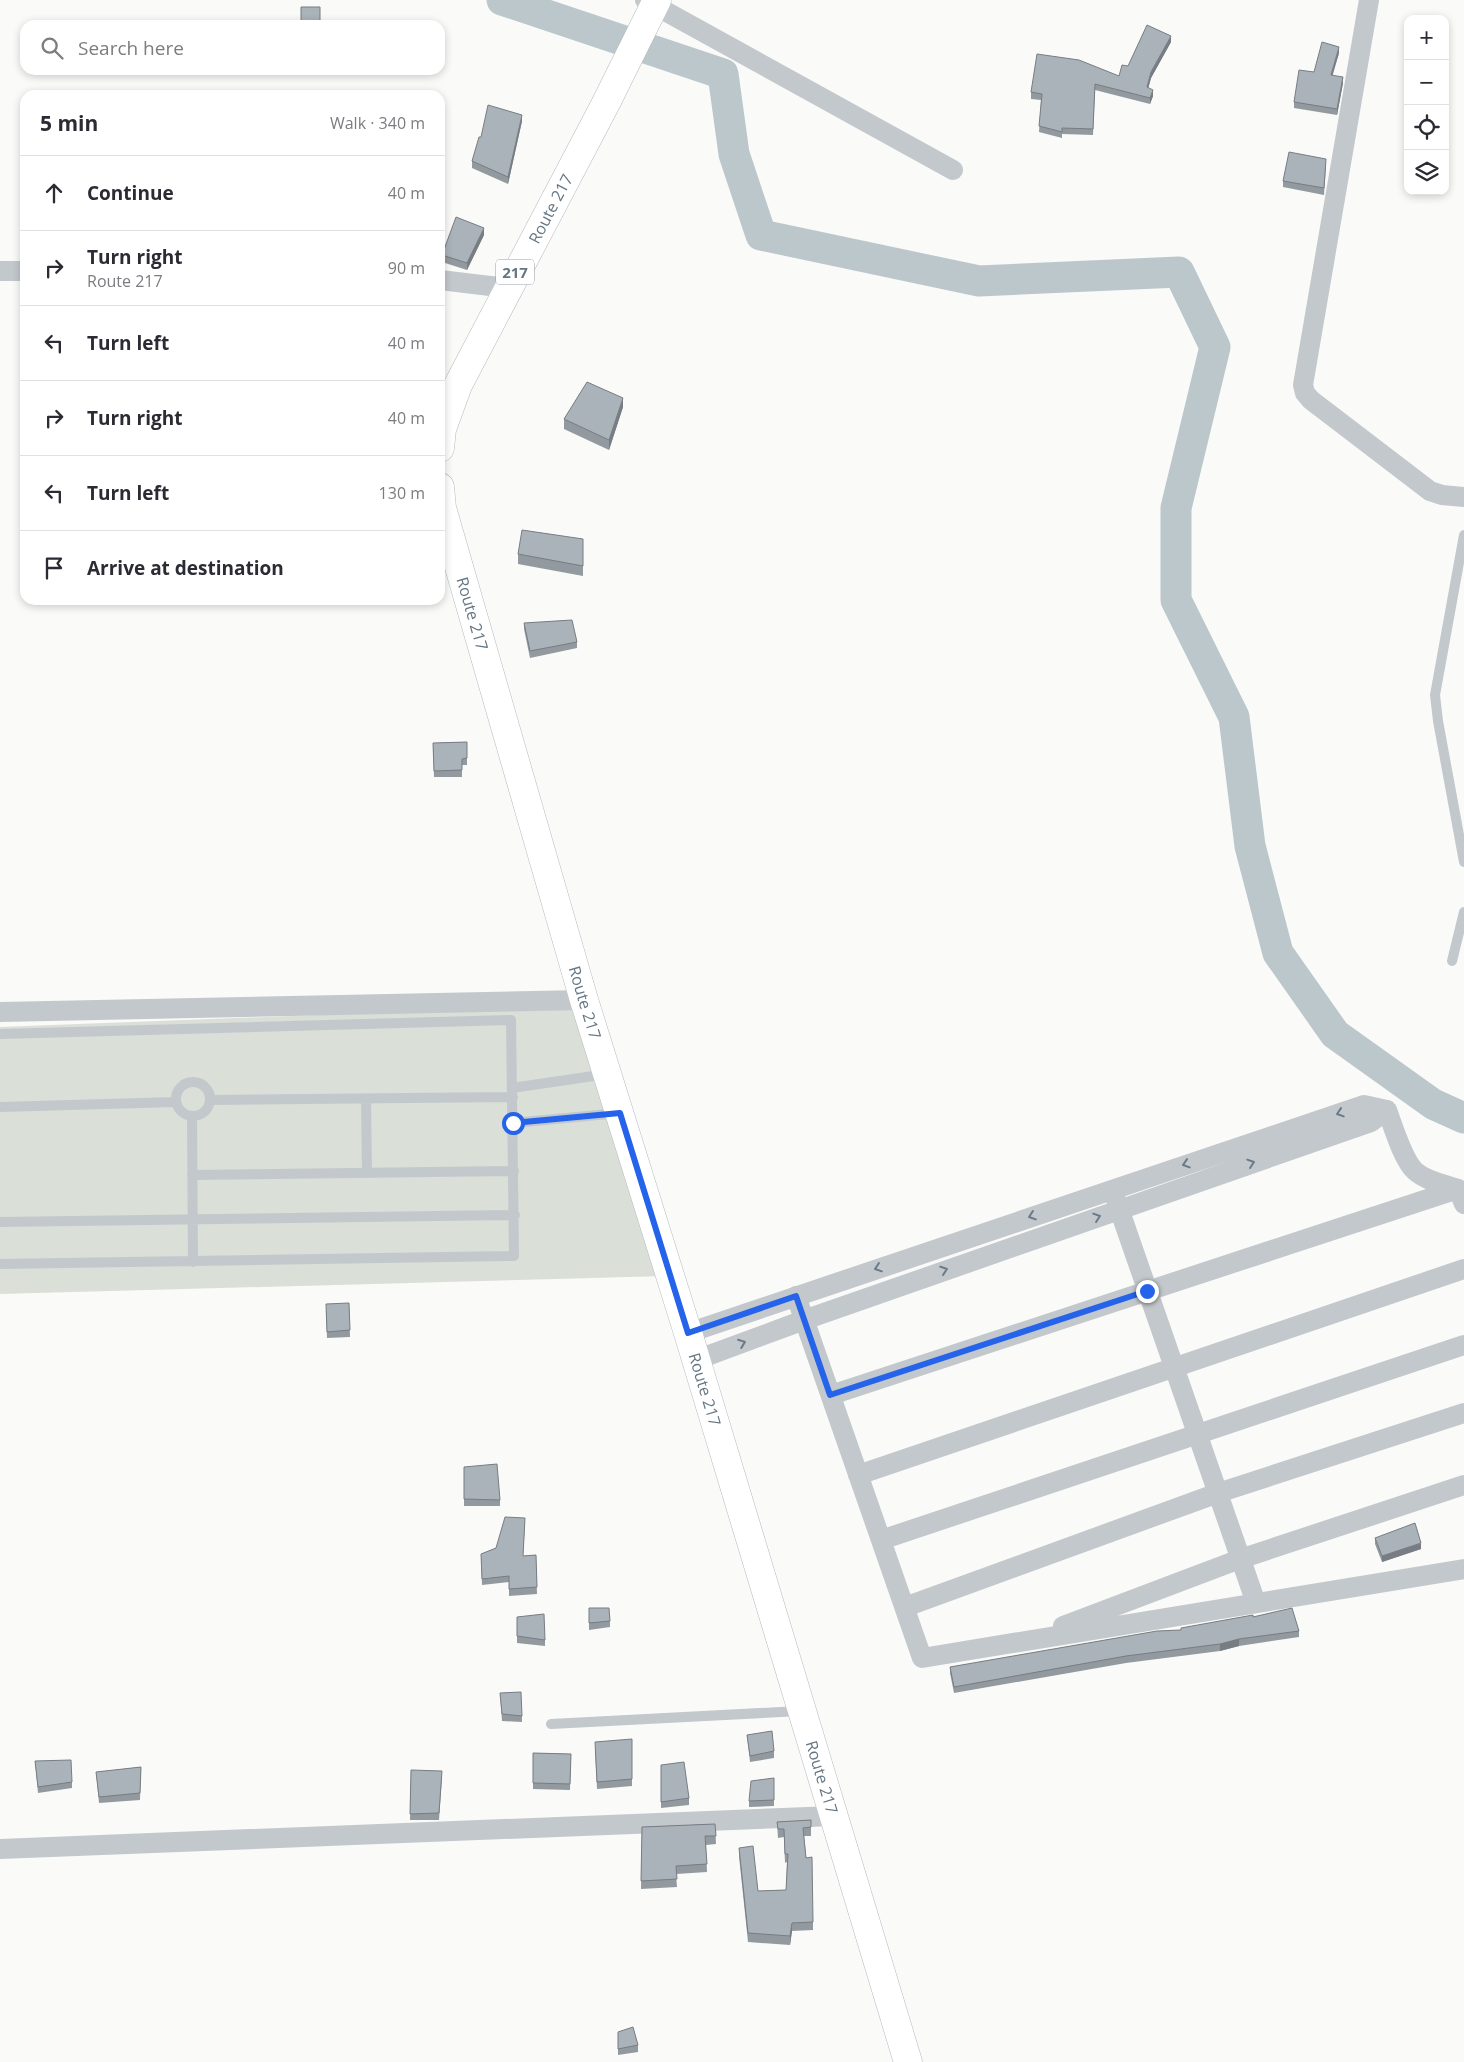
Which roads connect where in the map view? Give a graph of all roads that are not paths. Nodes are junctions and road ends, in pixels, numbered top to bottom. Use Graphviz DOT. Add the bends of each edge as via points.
graph roads {
  1 [pos="1369,0"];
  2 [pos="651,6"];
  3 [pos="953,170"];
  4 [pos="0,271"];
  5 [pos="20,271"];
  6 [pos="445,281"];
  7 [pos="507,288"];
  8 [pos="445,421"];
  9 [pos="1464,497"];
  10 [pos="445,521"];
  11 [pos="1464,535"];
  12 [pos="1464,862"];
  13 [pos="1464,912"];
  14 [pos="1452,961"];
  15 [pos="584,1000"];
  16 [pos="0,1012"];
  17 [pos="0,1034"];
  18 [pos="608,1074"];
  19 [pos="512,1093"];
  20 [pos="366,1099"];
  21 [pos="210,1100"];
  22 [pos="176,1102"];
  23 [pos="0,1107"];
  24 [pos="1387,1110"];
  25 [pos="620,1113"];
  26 [pos="192,1116"];
  27 [pos="513,1123"];
  28 [pos="514,1171"];
  29 [pos="367,1174"];
  30 [pos="192,1175"];
  31 [pos="1112,1189"];
  32 [pos="1461,1196"];
  33 [pos="1119,1209"];
  34 [pos="514,1215"];
  35 [pos="192,1218"];
  36 [pos="0,1222"];
  37 [pos="193,1262"];
  38 [pos="0,1264"];
  39 [pos="1464,1269"];
  40 [pos="1147,1291"];
  41 [pos="796,1296"];
  42 [pos="804,1320"];
  43 [pos="688,1333"];
  44 [pos="1464,1345"];
  45 [pos="696,1360"];
  46 [pos="1173,1366"];
  47 [pos="830,1395"];
  48 [pos="1464,1414"];
  49 [pos="1196,1433"];
  50 [pos="858,1474"];
  51 [pos="1464,1485"];
  52 [pos="1218,1493"];
  53 [pos="882,1540"];
  54 [pos="1240,1559"];
  55 [pos="1464,1569"];
  56 [pos="1256,1604"];
  57 [pos="905,1607"];
  58 [pos="1021,1642"];
  59 [pos="803,1711"];
  60 [pos="551,1724"];
  61 [pos="834,1816"];
  62 [pos="0,1848"];
  63 [pos="908,2062"];
  1 -- 9 [label="street" via="1303,385 1311,400 1430,490"];
  2 -- 3 [label="street"];
  2 -- 7 [label="main road, Route 217 / 217" via="606,103"];
  4 -- 5 [label="street"];
  6 -- 7 [label="street"];
  7 -- 8 [label="main road, Route 217 / 217" via="458,385"];
  10 -- 15 [label="main road, Route 217"];
  11 -- 12 [label="lane" via="1435,695"];
  13 -- 14 [label="lane"];
  15 -- 16 [label="street"];
  15 -- 18 [label="main road, Route 217"];
  17 -- 19 [label="lane" via="511,1020"];
  18 -- 19 [label="lane"];
  18 -- 25 [label="main road, Route 217"];
  19 -- 20 [label="lane"];
  19 -- 27 [label="lane"];
  20 -- 21 [label="lane"];
  20 -- 29 [label="lane"];
  21 -- 22 [label="lane" via="204,1086 190,1082 177,1093"];
  21 -- 26 [label="lane" via="205,1111"];
  22 -- 23 [label="lane"];
  22 -- 26 [label="lane" via="180,1110"];
  24 -- 31 [label="street, one-way" via="1364,1105"];
  24 -- 32 [label="street" via="1408,1162 1415,1171"];
  33 -- 24 [label="street, one-way" via="1371,1122"];
  25 -- 27 [label="lane"];
  25 -- 43 [label="main road, Route 217"];
  26 -- 30 [label="lane"];
  27 -- 28 [label="lane"];
  28 -- 29 [label="lane"];
  28 -- 34 [label="lane"];
  29 -- 30 [label="lane"];
  30 -- 35 [label="lane"];
  31 -- 33 [label="street"];
  31 -- 41 [label="street, one-way"];
  32 -- 40 [label="street"];
  33 -- 40 [label="street"];
  42 -- 33 [label="street, one-way"];
  34 -- 35 [label="lane"];
  34 -- 37 [label="lane" via="514,1256"];
  35 -- 36 [label="lane"];
  35 -- 37 [label="lane"];
  37 -- 38 [label="lane"];
  39 -- 46 [label="street"];
  40 -- 46 [label="street"];
  40 -- 47 [label="street"];
  41 -- 42 [label="street"];
  41 -- 43 [label="street"];
  45 -- 42 [label="street, one-way"];
  42 -- 47 [label="street"];
  43 -- 45 [label="main road, Route 217"];
  44 -- 49 [label="street"];
  45 -- 59 [label="main road, Route 217"];
  46 -- 49 [label="street"];
  46 -- 50 [label="street"];
  47 -- 50 [label="street"];
  48 -- 52 [label="street"];
  49 -- 52 [label="street"];
  49 -- 53 [label="street"];
  50 -- 53 [label="street"];
  51 -- 54 [label="street"];
  52 -- 54 [label="street"];
  52 -- 57 [label="street"];
  53 -- 57 [label="street"];
  54 -- 56 [label="street"];
  54 -- 58 [label="street"];
  55 -- 56 [label="street"];
  56 -- 58 [label="street"];
  57 -- 58 [label="street" via="922,1658"];
  59 -- 60 [label="lane"];
  59 -- 61 [label="main road, Route 217"];
  61 -- 62 [label="street"];
  61 -- 63 [label="main road, Route 217"];
}
